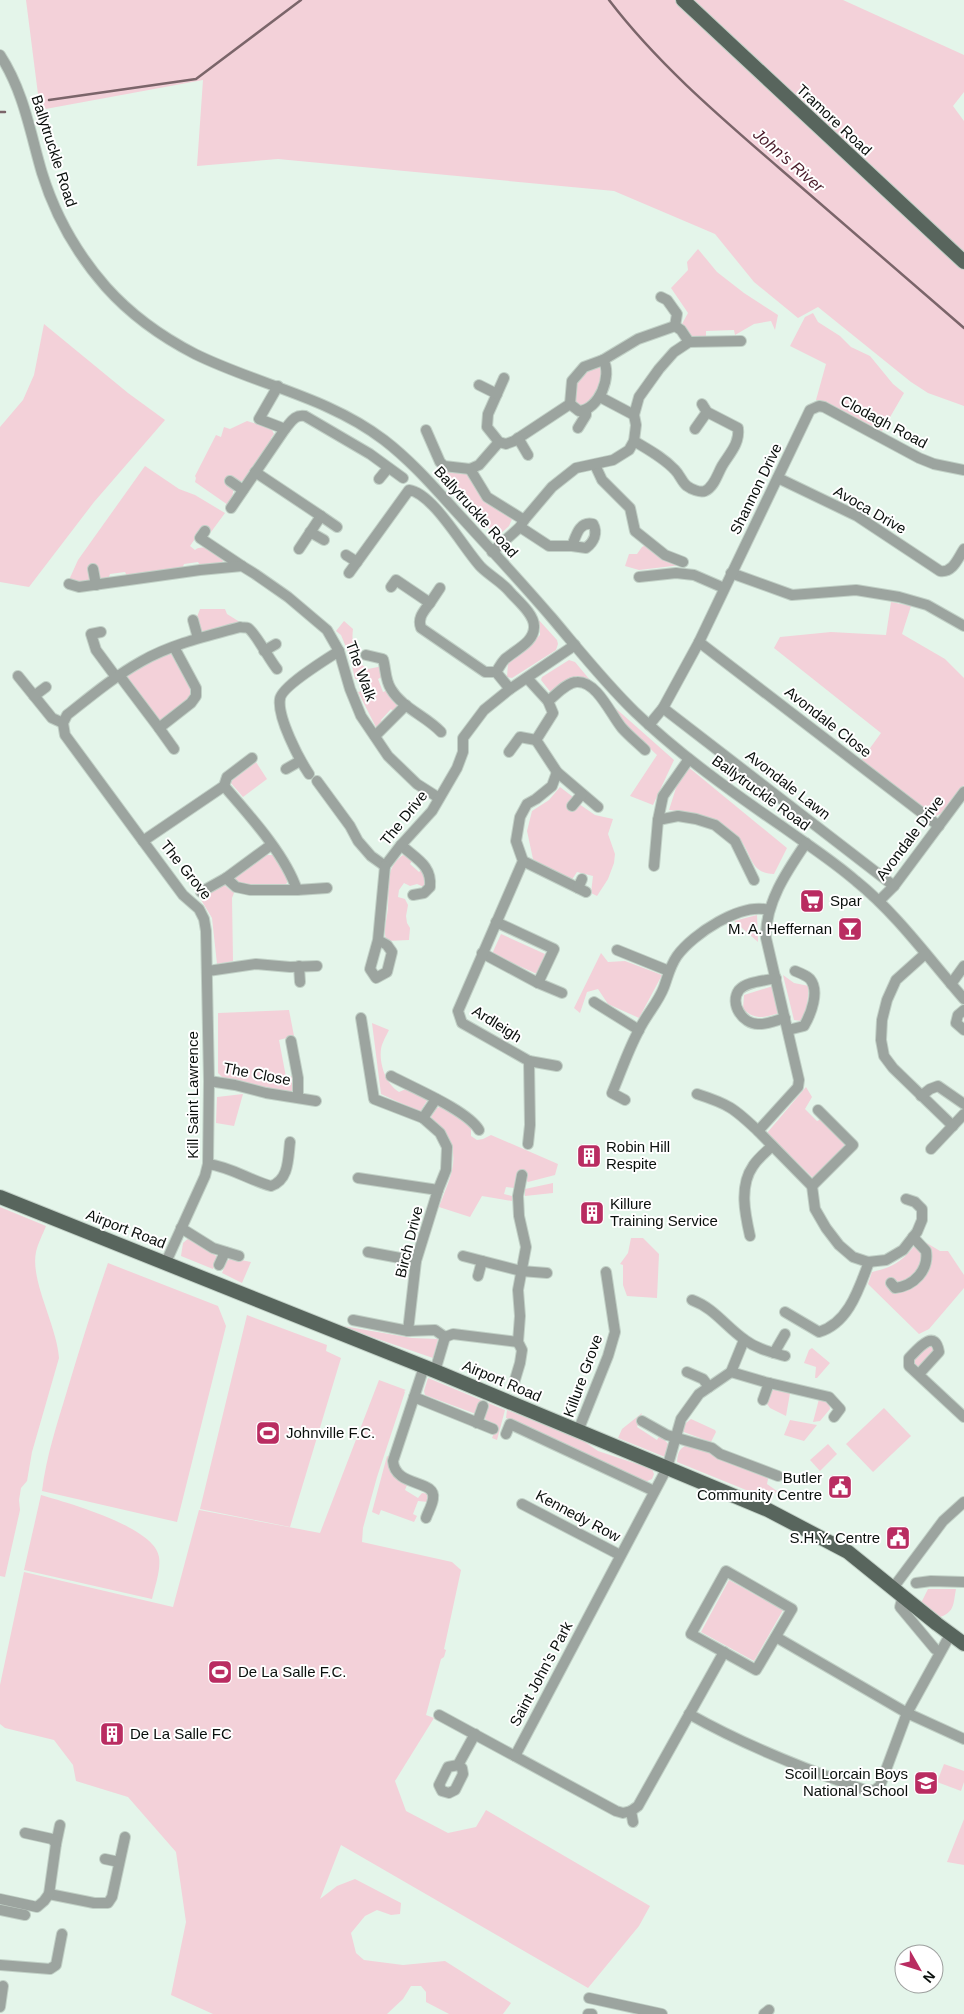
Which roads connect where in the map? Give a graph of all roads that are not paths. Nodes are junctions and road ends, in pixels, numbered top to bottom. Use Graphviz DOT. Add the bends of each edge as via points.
graph roads {
  1 [pos="683,0"];
  2 [pos="0,55"];
  3 [pos="964,262"];
  4 [pos="661,297"];
  5 [pos="675,326"];
  6 [pos="741,341"];
  7 [pos="689,342"];
  8 [pos="603,360"];
  9 [pos="504,378"];
  10 [pos="479,385"];
  11 [pos="278,386"];
  12 [pos="497,394"];
  13 [pos="600,397"];
  14 [pos="570,404"];
  15 [pos="819,406"];
  16 [pos="586,410"];
  17 [pos="634,415"];
  18 [pos="578,428"];
  19 [pos="286,429"];
  20 [pos="695,429"];
  21 [pos="426,430"];
  22 [pos="518,438"];
  23 [pos="634,441"];
  24 [pos="499,442"];
  25 [pos="528,455"];
  26 [pos="595,465"];
  27 [pos="388,468"];
  28 [pos="470,470"];
  29 [pos="964,470"];
  30 [pos="255,472"];
  31 [pos="403,478"];
  32 [pos="778,478"];
  33 [pos="379,480"];
  34 [pos="230,481"];
  35 [pos="243,490"];
  36 [pos="231,508"];
  37 [pos="321,516"];
  38 [pos="522,523"];
  39 [pos="337,527"];
  40 [pos="310,532"];
  41 [pos="199,538"];
  42 [pos="324,540"];
  43 [pos="572,546"];
  44 [pos="299,549"];
  45 [pos="964,549"];
  46 [pos="492,552"];
  47 [pos="346,555"];
  48 [pos="357,562"];
  49 [pos="683,562"];
  50 [pos="242,566"];
  51 [pos="93,568"];
  52 [pos="349,573"];
  53 [pos="731,573"];
  54 [pos="640,577"];
  55 [pos="70,584"];
  56 [pos="96,585"];
  57 [pos="392,586"];
  58 [pos="440,588"];
  59 [pos="724,588"];
  60 [pos="430,603"];
  61 [pos="193,620"];
  62 [pos="964,626"];
  63 [pos="91,634"];
  64 [pos="198,638"];
  65 [pos="699,642"];
  66 [pos="276,644"];
  67 [pos="575,645"];
  68 [pos="174,646"];
  69 [pos="264,651"];
  70 [pos="339,651"];
  71 [pos="366,655"];
  72 [pos="277,669"];
  73 [pos="496,672"];
  74 [pos="18,676"];
  75 [pos="118,676"];
  76 [pos="527,678"];
  77 [pos="46,687"];
  78 [pos="510,689"];
  79 [pos="34,696"];
  80 [pos="548,701"];
  81 [pos="406,705"];
  82 [pos="662,708"];
  83 [pos="63,723"];
  84 [pos="649,725"];
  85 [pos="159,728"];
  86 [pos="441,732"];
  87 [pos="375,736"];
  88 [pos="536,740"];
  89 [pos="174,749"];
  90 [pos="645,750"];
  91 [pos="509,752"];
  92 [pos="252,758"];
  93 [pos="689,759"];
  94 [pos="300,761"];
  95 [pos="286,769"];
  96 [pos="556,772"];
  97 [pos="224,786"];
  98 [pos="964,792"];
  99 [pos="582,794"];
  100 [pos="439,798"];
  101 [pos="572,806"];
  102 [pos="598,807"];
  103 [pos="658,820"];
  104 [pos="939,826"];
  105 [pos="143,840"];
  106 [pos="806,843"];
  107 [pos="271,845"];
  108 [pos="401,845"];
  109 [pos="523,862"];
  110 [pos="385,866"];
  111 [pos="654,866"];
  112 [pos="226,878"];
  113 [pos="754,880"];
  114 [pos="894,886"];
  115 [pos="582,887"];
  116 [pos="327,888"];
  117 [pos="297,890"];
  118 [pos="201,892"];
  119 [pos="413,895"];
  120 [pos="879,902"];
  121 [pos="769,910"];
  122 [pos="204,919"];
  123 [pos="496,922"];
  124 [pos="378,940"];
  125 [pos="618,950"];
  126 [pos="482,953"];
  127 [pos="925,954"];
  128 [pos="299,966"];
  129 [pos="317,966"];
  130 [pos="964,966"];
  131 [pos="208,971"];
  132 [pos="669,971"];
  133 [pos="795,971"];
  134 [pos="776,978"];
  135 [pos="300,982"];
  136 [pos="538,983"];
  137 [pos="951,984"];
  138 [pos="562,993"];
  139 [pos="964,999"];
  140 [pos="594,1002"];
  141 [pos="964,1010"];
  142 [pos="361,1018"];
  143 [pos="785,1018"];
  144 [pos="639,1030"];
  145 [pos="788,1030"];
  146 [pos="964,1030"];
  147 [pos="291,1041"];
  148 [pos="528,1061"];
  149 [pos="557,1066"];
  150 [pos="391,1076"];
  151 [pos="209,1081"];
  152 [pos="697,1094"];
  153 [pos="921,1096"];
  154 [pos="298,1097"];
  155 [pos="436,1099"];
  156 [pos="625,1100"];
  157 [pos="316,1101"];
  158 [pos="964,1104"];
  159 [pos="818,1110"];
  160 [pos="964,1114"];
  161 [pos="423,1118"];
  162 [pos="952,1126"];
  163 [pos="479,1130"];
  164 [pos="758,1131"];
  165 [pos="290,1142"];
  166 [pos="528,1144"];
  167 [pos="772,1146"];
  168 [pos="931,1149"];
  169 [pos="208,1164"];
  170 [pos="522,1175"];
  171 [pos="358,1178"];
  172 [pos="812,1186"];
  173 [pos="438,1190"];
  174 [pos="0,1197"];
  175 [pos="906,1199"];
  176 [pos="181,1228"];
  177 [pos="750,1236"];
  178 [pos="913,1236"];
  179 [pos="225,1252"];
  180 [pos="368,1252"];
  181 [pos="239,1256"];
  182 [pos="463,1256"];
  183 [pos="416,1261"];
  184 [pos="166,1262"];
  185 [pos="482,1262"];
  186 [pos="869,1262"];
  187 [pos="219,1265"];
  188 [pos="521,1271"];
  189 [pos="606,1272"];
  190 [pos="547,1273"];
  191 [pos="478,1276"];
  192 [pos="891,1283"];
  193 [pos="692,1300"];
  194 [pos="785,1312"];
  195 [pos="353,1320"];
  196 [pos="408,1331"];
  197 [pos="785,1334"];
  198 [pos="445,1337"];
  199 [pos="744,1340"];
  200 [pos="518,1342"];
  201 [pos="774,1353"];
  202 [pos="785,1356"];
  203 [pos="430,1369"];
  204 [pos="687,1372"];
  205 [pos="731,1372"];
  206 [pos="919,1374"];
  207 [pos="514,1383"];
  208 [pos="769,1383"];
  209 [pos="709,1387"];
  210 [pos="414,1397"];
  211 [pos="763,1400"];
  212 [pos="483,1406"];
  213 [pos="834,1417"];
  214 [pos="964,1417"];
  215 [pos="642,1421"];
  216 [pos="477,1423"];
  217 [pos="492,1429"];
  218 [pos="578,1431"];
  219 [pos="506,1434"];
  220 [pos="674,1437"];
  221 [pos="666,1468"];
  222 [pos="778,1476"];
  223 [pos="654,1491"];
  224 [pos="964,1502"];
  225 [pos="522,1504"];
  226 [pos="426,1518"];
  227 [pos="620,1556"];
  228 [pos="916,1582"];
  229 [pos="964,1582"];
  230 [pos="898,1592"];
  231 [pos="950,1635"];
  232 [pos="776,1638"];
  233 [pos="964,1644"];
  234 [pos="935,1649"];
  235 [pos="724,1652"];
  236 [pos="690,1714"];
  237 [pos="907,1714"];
  238 [pos="440,1715"];
  239 [pos="475,1734"];
  240 [pos="964,1739"];
  241 [pos="516,1756"];
  242 [pos="458,1765"];
  243 [pos="60,1825"];
  244 [pos="25,1834"];
  245 [pos="125,1837"];
  246 [pos="56,1844"];
  247 [pos="105,1859"];
  248 [pos="119,1862"];
  249 [pos="48,1894"];
  250 [pos="0,1900"];
  251 [pos="7,1908"];
  252 [pos="25,1915"];
  253 [pos="62,1934"];
  254 [pos="0,1965"];
  255 [pos="4,1986"];
  256 [pos="589,1998"];
  257 [pos="0,2007"];
  258 [pos="588,2014"];
  259 [pos="592,2014"];
  260 [pos="662,2014"];
  1 -- 3 [label="main road, Tramore Road"];
  2 -- 11 [label="street, Ballytruckle Road" via="21,96 56,210 98,278 132,312 175,343 214,362"];
  4 -- 5 [label="street" via="677,314"];
  5 -- 7 [label="street"];
  5 -- 8 [label="street" via="638,339"];
  6 -- 7 [label="street"];
  7 -- 17 [label="street" via="674,352 659,369 639,397"];
  8 -- 13 [label="street" via="607,370"];
  8 -- 14 [label="street" via="584,366 572,381"];
  9 -- 12 [label="street"];
  10 -- 12 [label="street"];
  11 -- 19 [label="street" via="259,419"];
  11 -- 46 [label="street, Ballytruckle Road" via="335,409 384,440 415,467"];
  12 -- 24 [label="street" via="488,414 487,427"];
  13 -- 16 [label="street"];
  13 -- 17 [label="street"];
  14 -- 16 [label="street" via="579,411"];
  14 -- 22 [label="street"];
  15 -- 29 [label="street, Clodagh Road" via="918,458"];
  15 -- 32 [label="street, Shannon Drive" via="810,410"];
  16 -- 18 [label="street"];
  17 -- 23 [label="street"];
  19 -- 27 [label="street" via="295,417 305,416"];
  19 -- 30 [label="street"];
  20 -- 23 [label="street" via="704,408 738,428 733,452 715,482 704,492 686,485 664,459"];
  21 -- 28 [label="street" via="444,466"];
  22 -- 24 [label="street" via="506,444"];
  22 -- 25 [label="street"];
  23 -- 26 [label="street" via="621,456"];
  24 -- 28 [label="street" via="479,465"];
  26 -- 38 [label="street" via="576,468 552,487"];
  26 -- 49 [label="street" via="602,480 630,508 635,531 665,555"];
  27 -- 31 [label="street"];
  27 -- 33 [label="street"];
  28 -- 38 [label="street" via="487,497"];
  30 -- 35 [label="street"];
  30 -- 37 [label="street"];
  32 -- 45 [label="street, Avoca Drive" via="857,516 940,571 945,572 952,567"];
  32 -- 53 [label="street, Shannon Drive"];
  34 -- 35 [label="street"];
  35 -- 36 [label="street"];
  37 -- 39 [label="street"];
  37 -- 40 [label="street"];
  38 -- 43 [label="street" via="549,546"];
  38 -- 46 [label="street"];
  40 -- 42 [label="street"];
  40 -- 44 [label="street"];
  41 -- 50 [label="street, The Walk"];
  46 -- 67 [label="street, Ballytruckle Road"];
  47 -- 48 [label="street"];
  48 -- 52 [label="street"];
  48 -- 73 [label="street" via="408,490 414,490 433,506 482,568 505,586 532,616 533,633"];
  50 -- 56 [label="street"];
  50 -- 70 [label="street, The Walk" via="288,596 327,630"];
  51 -- 56 [label="street"];
  53 -- 59 [label="street, Shannon Drive"];
  53 -- 62 [label="street" via="792,595 856,590 899,597 927,605"];
  54 -- 59 [label="street" via="694,575"];
  55 -- 56 [label="street" via="79,587"];
  57 -- 60 [label="street" via="396,580"];
  58 -- 60 [label="street"];
  59 -- 65 [label="street, Shannon Drive"];
  60 -- 73 [label="street" via="421,616 421,628 485,672"];
  61 -- 64 [label="street"];
  63 -- 75 [label="street" via="96,650"];
  64 -- 68 [label="street"];
  64 -- 69 [label="street" via="240,627 248,628"];
  65 -- 82 [label="street, Shannon Drive"];
  65 -- 104 [label="street, Avondale Close"];
  66 -- 69 [label="street"];
  67 -- 76 [label="street, The Drive"];
  67 -- 84 [label="street, Ballytruckle Road"];
  68 -- 75 [label="street"];
  68 -- 85 [label="street" via="196,688 196,696 191,704"];
  69 -- 72 [label="street"];
  70 -- 87 [label="street, The Walk" via="361,716"];
  70 -- 94 [label="street" via="283,692 280,699 286,729"];
  71 -- 81 [label="street" via="383,659 392,691"];
  73 -- 78 [label="street"];
  74 -- 79 [label="street"];
  75 -- 83 [label="street" via="67,715"];
  75 -- 85 [label="street"];
  76 -- 78 [label="street, The Drive"];
  76 -- 80 [label="street"];
  77 -- 79 [label="street"];
  78 -- 100 [label="street, The Drive" via="484,710 463,738 463,752"];
  79 -- 83 [label="street" via="52,718"];
  80 -- 88 [label="street" via="553,712"];
  80 -- 90 [label="street" via="570,683 582,682 590,686"];
  81 -- 86 [label="street"];
  81 -- 87 [label="street"];
  82 -- 84 [label="street, Shannon Drive"];
  82 -- 114 [label="street, Avondale Lawn"];
  83 -- 105 [label="street, The Grove" via="65,735"];
  84 -- 93 [label="street, Ballytruckle Road"];
  85 -- 89 [label="street"];
  87 -- 100 [label="street, The Walk" via="388,756 417,784"];
  88 -- 91 [label="street" via="520,737"];
  88 -- 96 [label="street"];
  92 -- 97 [label="street, The Grove" via="227,777"];
  93 -- 103 [label="street" via="663,796"];
  93 -- 106 [label="street, Ballytruckle Road"];
  94 -- 95 [label="street"];
  94 -- 110 [label="street" via="358,841"];
  96 -- 99 [label="street"];
  96 -- 109 [label="street" via="552,786 527,804 520,817 516,841"];
  97 -- 105 [label="street, The Grove"];
  97 -- 107 [label="street"];
  98 -- 104 [label="street, Avondale Drive"];
  99 -- 101 [label="street"];
  99 -- 102 [label="street"];
  100 -- 108 [label="street, The Drive" via="432,811"];
  103 -- 111 [label="street"];
  103 -- 113 [label="street" via="678,816 715,825 735,841"];
  104 -- 114 [label="street, Avondale Drive"];
  105 -- 122 [label="street, The Grove" via="183,896 199,909"];
  106 -- 120 [label="street, Ballytruckle Road"];
  106 -- 121 [label="street"];
  107 -- 112 [label="street, The Grove"];
  107 -- 117 [label="street"];
  108 -- 110 [label="street, The Drive"];
  108 -- 119 [label="street" via="426,866 431,878 430,888"];
  109 -- 115 [label="street"];
  109 -- 123 [label="street, Ardleigh"];
  110 -- 124 [label="street"];
  112 -- 117 [label="street, The Grove" via="236,887 250,890"];
  112 -- 118 [label="street, The Grove"];
  114 -- 120 [label="street, Avondale Drive"];
  116 -- 117 [label="street, The Grove"];
  120 -- 127 [label="street, Ballytruckle Road"];
  121 -- 132 [label="street" via="747,910 711,926 692,940"];
  121 -- 134 [label="street" via="766,938"];
  122 -- 131 [label="street, Kill Saint Lawrence"];
  123 -- 126 [label="street, Ardleigh"];
  123 -- 136 [label="street" via="556,945"];
  125 -- 132 [label="street"];
  126 -- 136 [label="street"];
  126 -- 148 [label="street, Ardleigh" via="458,1011 459,1017 462,1023"];
  127 -- 137 [label="street, Ballytruckle Road"];
  127 -- 153 [label="street" via="896,980 887,1000 881,1040 888,1062"];
  128 -- 129 [label="street"];
  128 -- 131 [label="street" via="256,964"];
  128 -- 135 [label="street"];
  130 -- 137 [label="street"];
  131 -- 151 [label="street, Kill Saint Lawrence"];
  132 -- 144 [label="street" via="664,987"];
  133 -- 145 [label="street" via="809,977 814,986 814,998 811,1014 804,1026"];
  134 -- 143 [label="street"];
  134 -- 143 [label="street" via="749,984 739,990 735,1002 746,1021 758,1024"];
  136 -- 138 [label="street"];
  137 -- 139 [label="street, Ballytruckle Road"];
  140 -- 144 [label="street"];
  141 -- 146 [label="street" via="956,1023"];
  142 -- 161 [label="street" via="374,1099"];
  143 -- 145 [label="street"];
  144 -- 156 [label="street" via="612,1093"];
  145 -- 164 [label="street" via="798,1087"];
  147 -- 154 [label="street, The Close"];
  148 -- 149 [label="street, Ardleigh"];
  148 -- 166 [label="street, Ardleigh"];
  150 -- 155 [label="street"];
  151 -- 154 [label="street, The Close"];
  151 -- 169 [label="street, Kill Saint Lawrence"];
  152 -- 164 [label="street" via="733,1108"];
  153 -- 158 [label="street" via="938,1086"];
  153 -- 162 [label="street"];
  154 -- 157 [label="street, The Close"];
  155 -- 161 [label="street"];
  155 -- 163 [label="street" via="474,1122"];
  159 -- 172 [label="street" via="853,1145"];
  160 -- 162 [label="street"];
  161 -- 173 [label="street, Birch Drive" via="440,1133 447,1147 446,1170"];
  162 -- 168 [label="street"];
  164 -- 167 [label="street"];
  165 -- 169 [label="street" via="286,1172 281,1181 271,1186 239,1172"];
  167 -- 172 [label="street"];
  167 -- 177 [label="street" via="749,1174 745,1214"];
  169 -- 176 [label="street, Kill Saint Lawrence"];
  170 -- 188 [label="street" via="518,1216 526,1247"];
  171 -- 173 [label="street"];
  172 -- 186 [label="street" via="815,1209 826,1228 853,1257"];
  173 -- 183 [label="street, Birch Drive"];
  174 -- 184 [label="main road, Airport Road"];
  175 -- 178 [label="street" via="922,1209 922,1220"];
  176 -- 179 [label="street" via="208,1246"];
  176 -- 184 [label="street, Kill Saint Lawrence"];
  178 -- 186 [label="street" via="903,1250 886,1260"];
  178 -- 192 [label="street" via="926,1251 925,1265 910,1284 895,1288"];
  179 -- 181 [label="street"];
  179 -- 187 [label="street"];
  180 -- 183 [label="street"];
  182 -- 185 [label="street"];
  183 -- 196 [label="street, Birch Drive"];
  184 -- 203 [label="main road, Airport Road"];
  185 -- 188 [label="street"];
  185 -- 191 [label="street"];
  186 -- 194 [label="street" via="855,1301 827,1330 819,1332"];
  188 -- 190 [label="street"];
  188 -- 200 [label="street"];
  189 -- 218 [label="street, Killure Grove" via="615,1332"];
  193 -- 199 [label="street" via="705,1305"];
  195 -- 196 [label="street"];
  196 -- 198 [label="street" via="435,1330"];
  197 -- 201 [label="street"];
  198 -- 200 [label="street" via="453,1334"];
  198 -- 203 [label="street"];
  199 -- 201 [label="street"];
  199 -- 205 [label="street"];
  200 -- 207 [label="street" via="522,1350"];
  201 -- 202 [label="street"];
  203 -- 210 [label="street"];
  203 -- 218 [label="main road, Airport Road"];
  204 -- 209 [label="street"];
  205 -- 208 [label="street"];
  205 -- 209 [label="street, Saint John's Park"];
  206 -- 214 [label="street"];
  208 -- 211 [label="street"];
  208 -- 213 [label="street" via="829,1398 840,1409"];
  209 -- 220 [label="street, Saint John's Park" via="698,1394 681,1419"];
  210 -- 216 [label="street"];
  210 -- 226 [label="street" via="393,1461 394,1468 402,1477 429,1488 433,1493 434,1499"];
  212 -- 216 [label="street"];
  215 -- 220 [label="street"];
  216 -- 217 [label="street"];
  218 -- 221 [label="main road, Airport Road"];
  219 -- 223 [label="street" via="510,1424"];
  220 -- 221 [label="street, Saint John's Park"];
  220 -- 222 [label="street" via="712,1448"];
  221 -- 223 [label="street, Saint John's Park"];
  221 -- 230 [label="main road, Airport Road" via="752,1502 817,1534 860,1560"];
  223 -- 227 [label="street, Saint John's Park"];
  224 -- 230 [label="street" via="943,1520"];
  225 -- 227 [label="street, Kennedy Row"];
  227 -- 241 [label="street, Saint John's Park"];
  228 -- 229 [label="street"];
  230 -- 231 [label="main road, Airport Road"];
  230 -- 234 [label="street" via="900,1607"];
  231 -- 233 [label="main road, Airport Road"];
  231 -- 237 [label="street"];
  232 -- 235 [label="street" via="756,1670"];
  232 -- 235 [label="street" via="792,1609 726,1571 691,1634"];
  232 -- 237 [label="street"];
  235 -- 236 [label="street"];
  236 -- 237 [label="street" via="729,1737 868,1791 880,1786"];
  236 -- 241 [label="street" via="632,1816 616,1811"];
  237 -- 240 [label="street"];
  238 -- 239 [label="street"];
  239 -- 241 [label="street"];
  239 -- 242 [label="street"];
  243 -- 246 [label="street"];
  244 -- 246 [label="street" via="52,1840"];
  245 -- 248 [label="street"];
  246 -- 249 [label="street"];
  247 -- 248 [label="street"];
  248 -- 249 [label="street" via="112,1897 108,1902 94,1903"];
  249 -- 251 [label="street" via="37,1907"];
  250 -- 251 [label="street"];
  251 -- 252 [label="street"];
  253 -- 254 [label="street" via="56,1965 50,1970"];
  255 -- 257 [label="street"];
  256 -- 260 [label="street"];
  258 -- 259 [label="street"];
}
